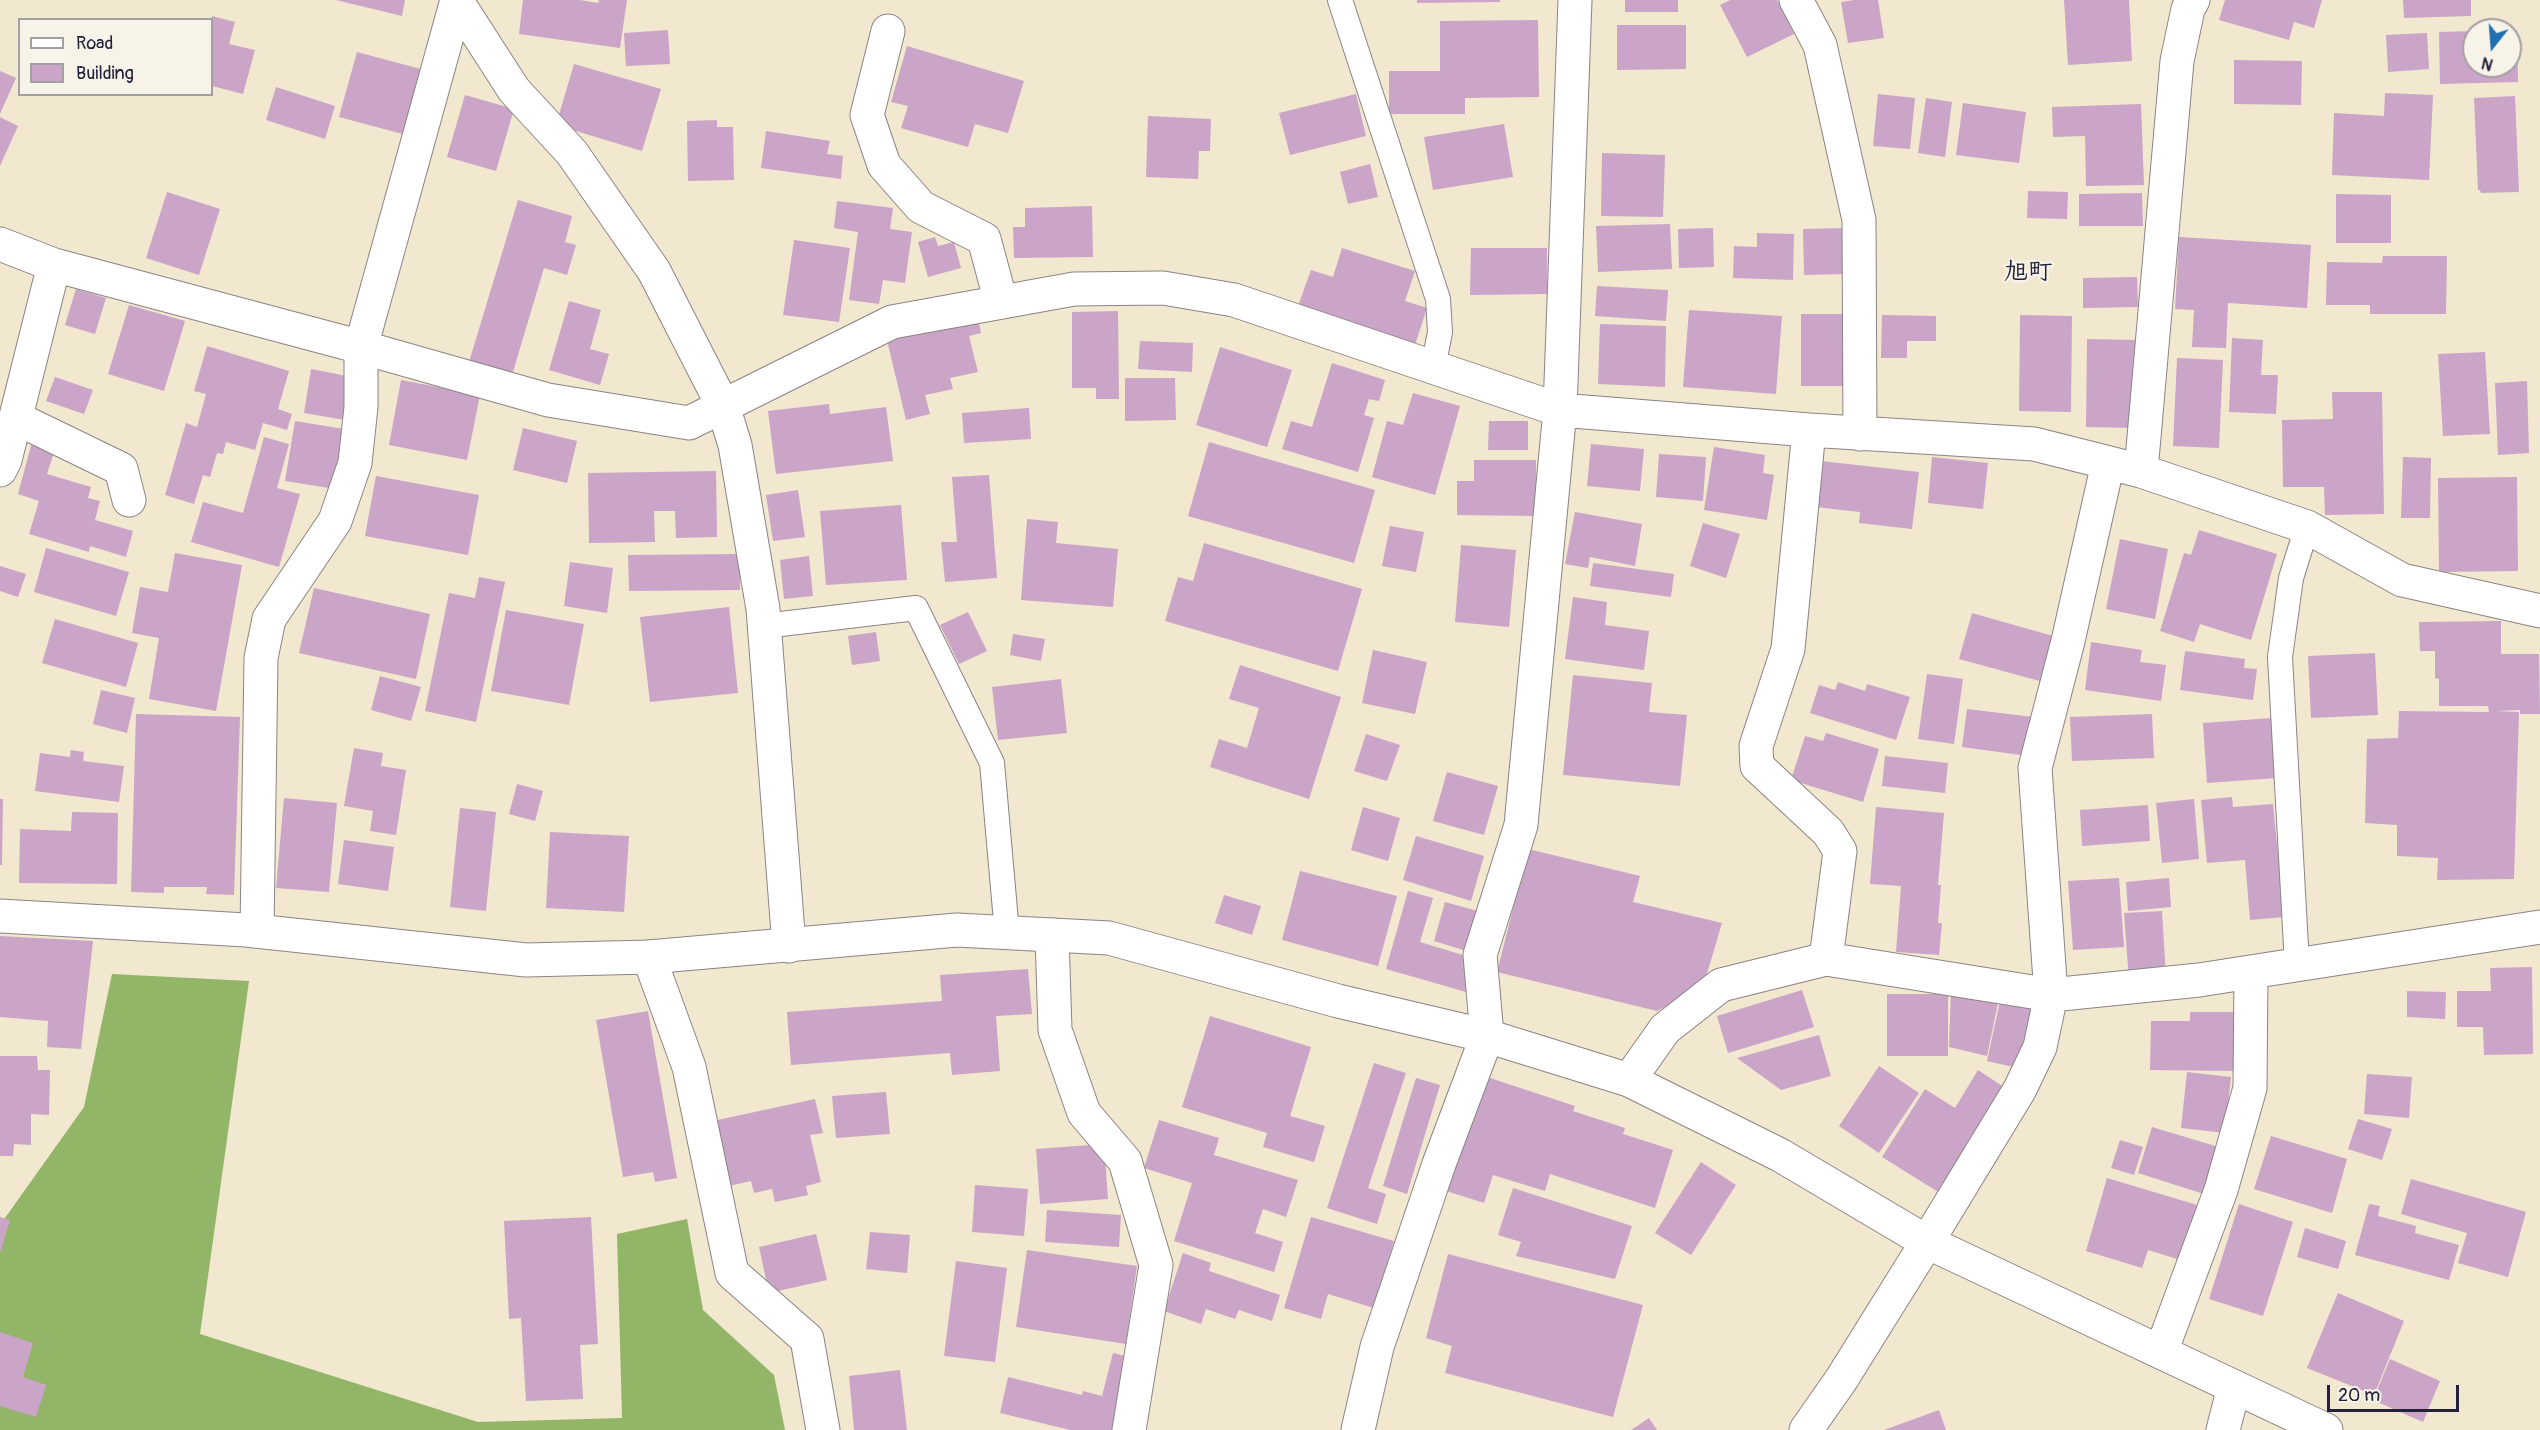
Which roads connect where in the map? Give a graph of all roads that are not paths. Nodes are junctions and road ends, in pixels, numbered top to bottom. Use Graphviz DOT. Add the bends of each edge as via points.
graph roads {
  1 [pos="1340,0"];
  2 [pos="1575,0"];
  3 [pos="1797,0"];
  4 [pos="2193,0"];
  5 [pos="458,1"];
  6 [pos="888,31"];
  7 [pos="0,244"];
  8 [pos="54,265"];
  9 [pos="1001,302"];
  10 [pos="361,347"];
  11 [pos="1433,368"];
  12 [pos="723,406"];
  13 [pos="1560,410"];
  14 [pos="16,418"];
  15 [pos="1809,430"];
  16 [pos="1860,434"];
  17 [pos="2108,463"];
  18 [pos="0,470"];
  19 [pos="2141,471"];
  20 [pos="129,500"];
  21 [pos="2307,527"];
  22 [pos="2540,611"];
  23 [pos="764,626"];
  24 [pos="0,916"];
  25 [pos="2540,927"];
  26 [pos="257,931"];
  27 [pos="1007,933"];
  28 [pos="1052,935"];
  29 [pos="789,946"];
  30 [pos="649,957"];
  31 [pos="1826,959"];
  32 [pos="2297,965"];
  33 [pos="2251,973"];
  34 [pos="2051,995"];
  35 [pos="1487,1036"];
  36 [pos="1629,1080"];
  37 [pos="1927,1242"];
  38 [pos="2161,1352"];
  39 [pos="2235,1387"];
  40 [pos="823,1430"];
  41 [pos="1129,1430"];
  42 [pos="1358,1430"];
  43 [pos="1806,1430"];
  44 [pos="2223,1430"];
  45 [pos="2326,1430"];
  1 -- 11 [label="lane" via="1438,299 1440,332"];
  2 -- 13 [label="street"];
  3 -- 16 [label="street" via="1820,45 1859,220"];
  4 -- 19 [label="street" via="2177,61"];
  5 -- 10 [label="street"];
  5 -- 12 [label="street" via="514,90 572,153 654,271"];
  6 -- 9 [label="street" via="867,115 884,165 921,207 984,240"];
  7 -- 8 [label="street"];
  8 -- 10 [label="street"];
  8 -- 14 [label="street"];
  9 -- 11 [label="street" via="1074,289 1163,288 1234,300"];
  9 -- 12 [label="street" via="892,322"];
  10 -- 12 [label="street" via="548,400 689,423"];
  10 -- 26 [label="street" via="361,407 355,463 335,521 269,619 261,658"];
  11 -- 13 [label="street"];
  12 -- 23 [label="street" via="735,445"];
  13 -- 15 [label="street"];
  13 -- 35 [label="street" via="1521,825 1480,956"];
  14 -- 18 [label="street"];
  14 -- 20 [label="street" via="121,469"];
  15 -- 16 [label="street"];
  15 -- 31 [label="street" via="1788,649 1755,746 1757,766 1828,832 1840,851"];
  16 -- 17 [label="street" via="2034,444"];
  17 -- 19 [label="street"];
  17 -- 34 [label="street" via="2035,768"];
  19 -- 21 [label="street"];
  21 -- 22 [label="street" via="2402,580"];
  21 -- 32 [label="lane" via="2291,578 2280,657"];
  23 -- 27 [label="lane" via="916,608 992,763"];
  23 -- 29 [label="street"];
  24 -- 26 [label="street"];
  25 -- 32 [label="street"];
  26 -- 30 [label="street" via="526,960"];
  27 -- 28 [label="street"];
  27 -- 29 [label="street" via="957,930"];
  28 -- 35 [label="street" via="1109,938 1338,1001"];
  28 -- 41 [label="street" via="1055,1030 1084,1113 1125,1161 1156,1265"];
  29 -- 30 [label="street"];
  30 -- 40 [label="street" via="689,1067 732,1273 807,1339"];
  31 -- 34 [label="street"];
  31 -- 36 [label="street" via="1721,985 1665,1029"];
  32 -- 33 [label="street"];
  33 -- 34 [label="street"];
  33 -- 38 [label="street" via="2250,1088 2221,1190"];
  34 -- 37 [label="street" via="2040,1047 2020,1089"];
  35 -- 36 [label="street"];
  35 -- 42 [label="street" via="1377,1347"];
  36 -- 37 [label="street" via="1780,1155"];
  37 -- 38 [label="street"];
  37 -- 43 [label="street"];
  38 -- 39 [label="street"];
  39 -- 44 [label="street"];
  39 -- 45 [label="street"];
}
